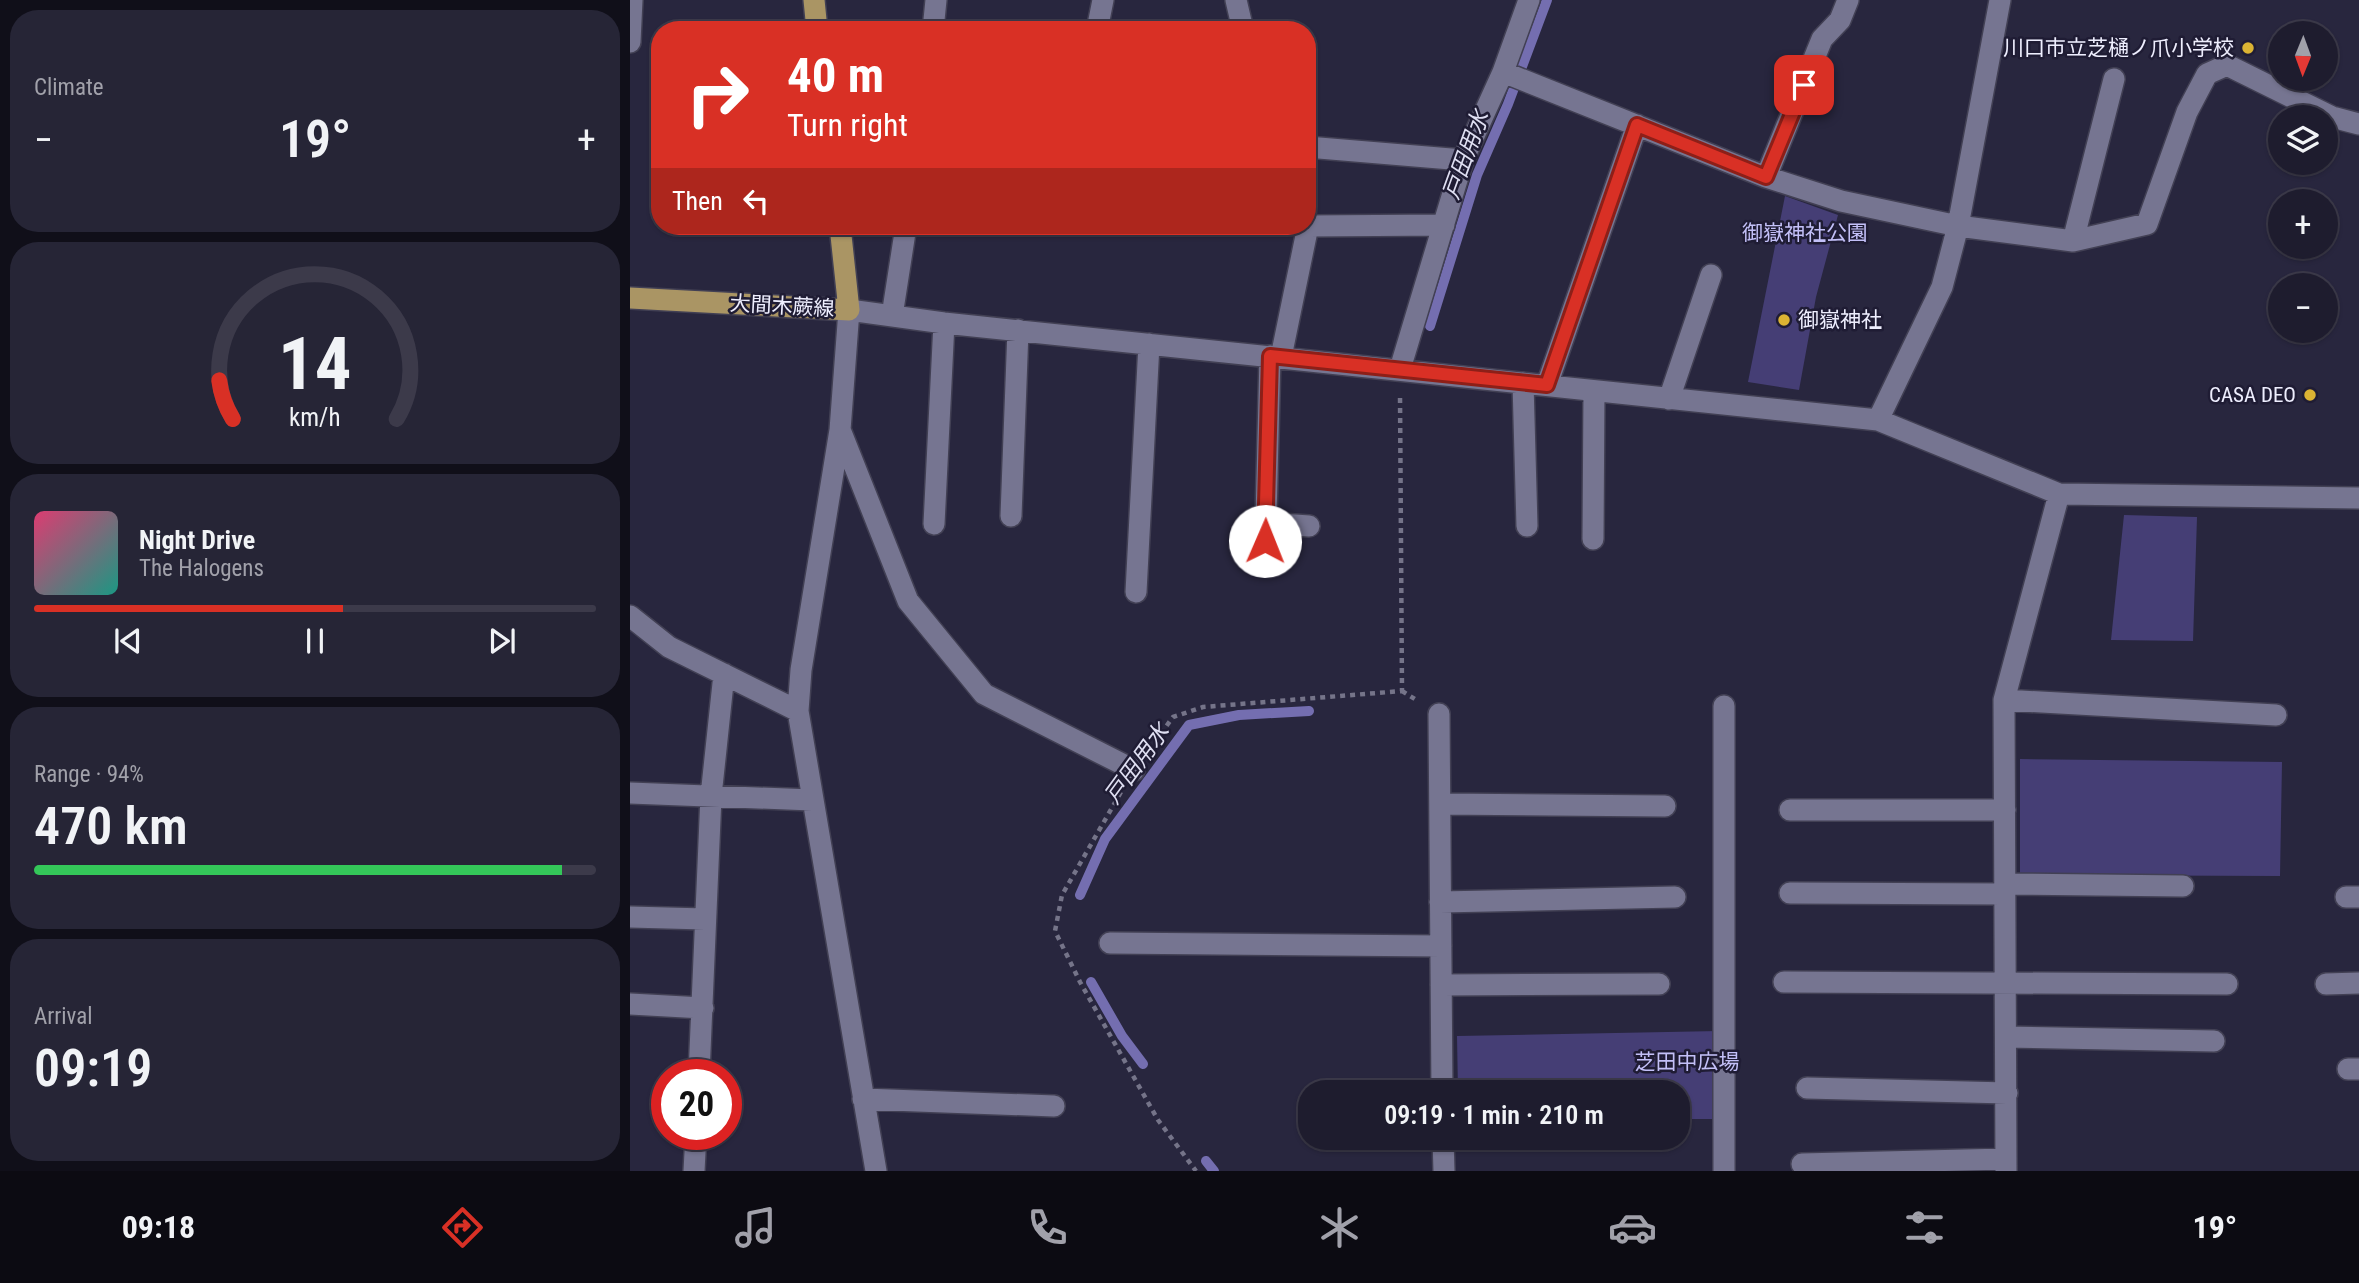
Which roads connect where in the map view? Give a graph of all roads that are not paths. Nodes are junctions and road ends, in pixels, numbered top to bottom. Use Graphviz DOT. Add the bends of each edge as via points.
graph roads {
  1 [pos="632,0"];
  2 [pos="814,0"];
  3 [pos="936,0"];
  4 [pos="1103,0"];
  5 [pos="1236,0"];
  6 [pos="1529,0"];
  7 [pos="1848,0"];
  8 [pos="2000,0"];
  9 [pos="816,21"];
  10 [pos="934,21"];
  11 [pos="1099,21"];
  12 [pos="1241,21"];
  13 [pos="630,42"];
  14 [pos="1503,72"];
  15 [pos="2114,79"];
  16 [pos="2359,124"];
  17 [pos="1637,125"];
  18 [pos="1316,148"];
  19 [pos="1463,160"];
  20 [pos="1766,177"];
  21 [pos="1444,225"];
  22 [pos="1316,226"];
  23 [pos="1958,226"];
  24 [pos="841,235"];
  25 [pos="904,235"];
  26 [pos="1306,235"];
  27 [pos="2073,241"];
  28 [pos="1711,275"];
  29 [pos="630,298"];
  30 [pos="849,310"];
  31 [pos="892,316"];
  32 [pos="944,323"];
  33 [pos="1018,330"];
  34 [pos="1149,344"];
  35 [pos="1275,356"];
  36 [pos="1400,369"];
  37 [pos="1522,383"];
  38 [pos="1547,385"];
  39 [pos="1594,391"];
  40 [pos="1669,399"];
  41 [pos="1878,420"];
  42 [pos="840,430"];
  43 [pos="2059,494"];
  44 [pos="2359,498"];
  45 [pos="1011,516"];
  46 [pos="1266,523"];
  47 [pos="934,524"];
  48 [pos="1309,526"];
  49 [pos="1527,526"];
  50 [pos="1593,539"];
  51 [pos="1265,559"];
  52 [pos="1136,592"];
  53 [pos="630,616"];
  54 [pos="724,674"];
  55 [pos="2004,700"];
  56 [pos="1724,706"];
  57 [pos="798,711"];
  58 [pos="1439,714"];
  59 [pos="2276,715"];
  60 [pos="1134,770"];
  61 [pos="630,793"];
  62 [pos="711,796"];
  63 [pos="812,800"];
  64 [pos="1440,804"];
  65 [pos="1665,806"];
  66 [pos="1790,810"];
  67 [pos="2005,810"];
  68 [pos="2183,886"];
  69 [pos="2006,889"];
  70 [pos="1790,893"];
  71 [pos="1675,897"];
  72 [pos="1440,902"];
  73 [pos="630,917"];
  74 [pos="705,919"];
  75 [pos="1110,943"];
  76 [pos="1441,946"];
  77 [pos="2006,981"];
  78 [pos="1784,982"];
  79 [pos="1659,984"];
  80 [pos="2227,984"];
  81 [pos="2326,984"];
  82 [pos="2359,984"];
  83 [pos="1441,985"];
  84 [pos="630,1004"];
  85 [pos="703,1008"];
  86 [pos="2006,1037"];
  87 [pos="2214,1041"];
  88 [pos="700,1059"];
  89 [pos="1442,1080"];
  90 [pos="1807,1088"];
  91 [pos="2007,1093"];
  92 [pos="863,1099"];
  93 [pos="1055,1106"];
  94 [pos="695,1150"];
  95 [pos="1443,1150"];
  96 [pos="1802,1164"];
  97 [pos="2006,1165"];
  98 [pos="694,1171"];
  99 [pos="876,1171"];
  100 [pos="1444,1171"];
  101 [pos="1724,1171"];
  1 -- 13 [label="street"];
  2 -- 9 [label="main road"];
  3 -- 10 [label="street"];
  4 -- 11 [label="street"];
  5 -- 12 [label="street"];
  6 -- 14 [label="street"];
  7 -- 20 [label="street" via="1840,20 1822,39"];
  8 -- 23 [label="street"];
  14 -- 17 [label="street"];
  14 -- 19 [label="street"];
  15 -- 27 [label="street"];
  16 -- 27 [label="street" via="2332,117 2227,65 2207,74 2186,112 2147,224"];
  17 -- 20 [label="street"];
  17 -- 38 [label="street"];
  18 -- 19 [label="street"];
  19 -- 21 [label="street"];
  20 -- 23 [label="street" via="1841,201"];
  21 -- 22 [label="street"];
  21 -- 36 [label="street"];
  23 -- 27 [label="street"];
  23 -- 41 [label="street" via="1942,288"];
  24 -- 30 [label="main road, 大間木蕨線"];
  25 -- 31 [label="street"];
  26 -- 35 [label="street"];
  28 -- 40 [label="street"];
  29 -- 30 [label="main road, 大間木蕨線"];
  30 -- 31 [label="street"];
  30 -- 42 [label="street"];
  31 -- 32 [label="street"];
  32 -- 33 [label="street"];
  32 -- 47 [label="street"];
  33 -- 34 [label="street"];
  33 -- 45 [label="street"];
  34 -- 35 [label="street"];
  34 -- 52 [label="street"];
  35 -- 36 [label="street"];
  35 -- 46 [label="street"];
  36 -- 37 [label="street"];
  37 -- 38 [label="street"];
  37 -- 49 [label="street"];
  38 -- 39 [label="street"];
  39 -- 40 [label="street"];
  39 -- 50 [label="street"];
  40 -- 41 [label="street"];
  41 -- 43 [label="street"];
  42 -- 57 [label="street"];
  42 -- 60 [label="street" via="908,601 984,694"];
  43 -- 44 [label="street"];
  43 -- 55 [label="street"];
  46 -- 48 [label="street"];
  46 -- 51 [label="street"];
  53 -- 54 [label="street" via="669,647"];
  54 -- 57 [label="street"];
  54 -- 62 [label="street"];
  55 -- 59 [label="street"];
  55 -- 67 [label="street"];
  56 -- 101 [label="street"];
  57 -- 63 [label="street"];
  58 -- 64 [label="street"];
  61 -- 62 [label="street"];
  62 -- 63 [label="street"];
  62 -- 74 [label="street"];
  63 -- 92 [label="street"];
  64 -- 65 [label="street"];
  64 -- 72 [label="street"];
  66 -- 67 [label="street"];
  67 -- 69 [label="street"];
  68 -- 69 [label="street"];
  69 -- 70 [label="street"];
  69 -- 77 [label="street"];
  71 -- 72 [label="street"];
  72 -- 76 [label="street"];
  73 -- 74 [label="street"];
  74 -- 85 [label="street"];
  75 -- 76 [label="street"];
  76 -- 83 [label="street"];
  77 -- 78 [label="street"];
  77 -- 80 [label="street"];
  77 -- 86 [label="street"];
  79 -- 83 [label="street"];
  81 -- 82 [label="street"];
  83 -- 89 [label="street"];
  84 -- 85 [label="street"];
  85 -- 88 [label="street"];
  86 -- 87 [label="street"];
  86 -- 91 [label="street"];
  90 -- 91 [label="street"];
  91 -- 97 [label="street"];
  92 -- 93 [label="street"];
  92 -- 99 [label="street"];
  94 -- 98 [label="street"];
  95 -- 100 [label="street"];
  96 -- 97 [label="street"];
}
